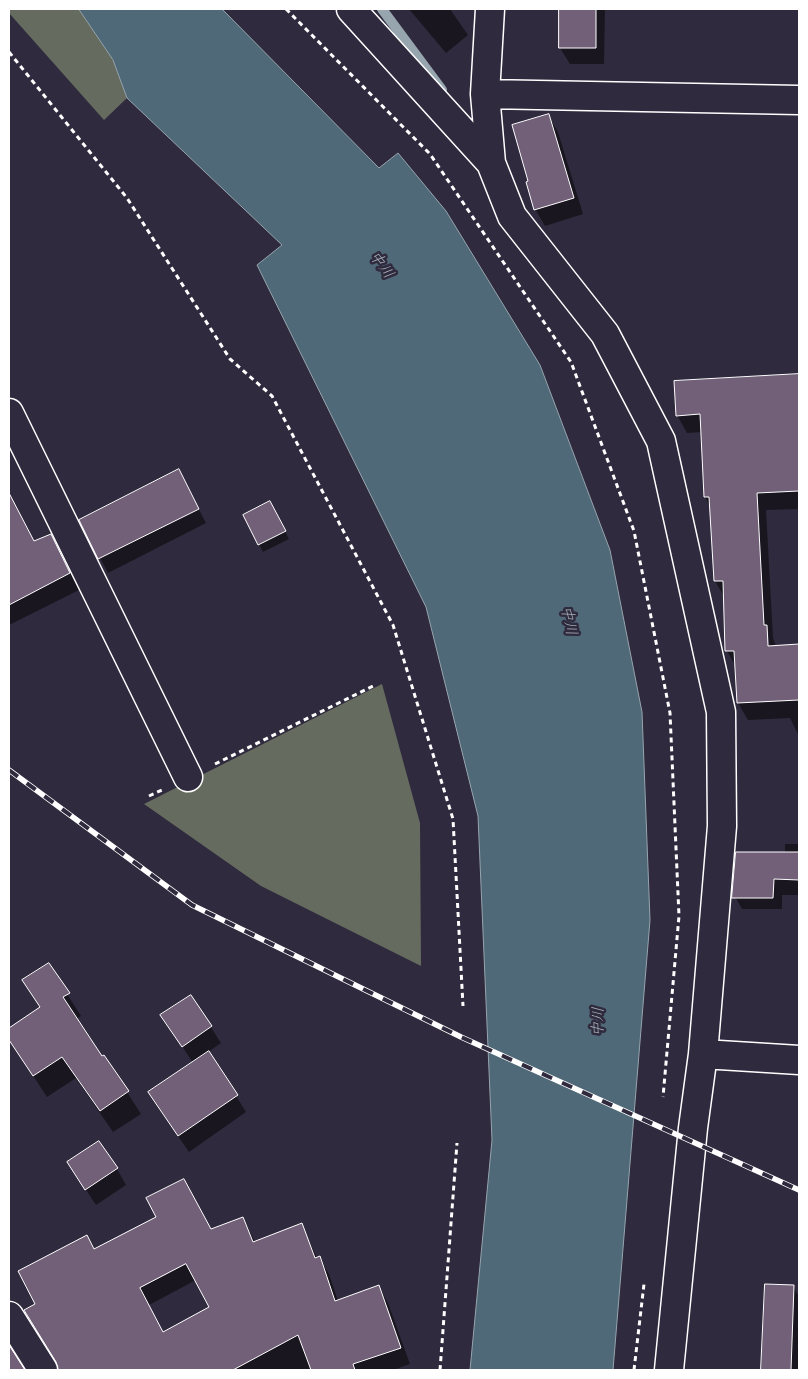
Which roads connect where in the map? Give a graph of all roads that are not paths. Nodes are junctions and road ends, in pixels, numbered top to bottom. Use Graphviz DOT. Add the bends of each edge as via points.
graph roads {
  1 [pos="351,9"];
  2 [pos="490,9"];
  3 [pos="485,94"];
  4 [pos="799,100"];
  5 [pos="491,163"];
  6 [pos="9,413"];
  7 [pos="188,777"];
  8 [pos="703,1054"];
  9 [pos="799,1060"];
  10 [pos="9,1316"];
  11 [pos="42,1370"];
  12 [pos="670,1370"];
  1 -- 5 [label="street"];
  2 -- 3 [label="street"];
  3 -- 4 [label="street"];
  3 -- 5 [label="street"];
  5 -- 8 [label="street" via="512,216 605,334 661,441 721,712 722,826"];
  6 -- 7 [label="street"];
  8 -- 9 [label="street"];
  8 -- 12 [label="street"];
  10 -- 11 [label="street"];
}
